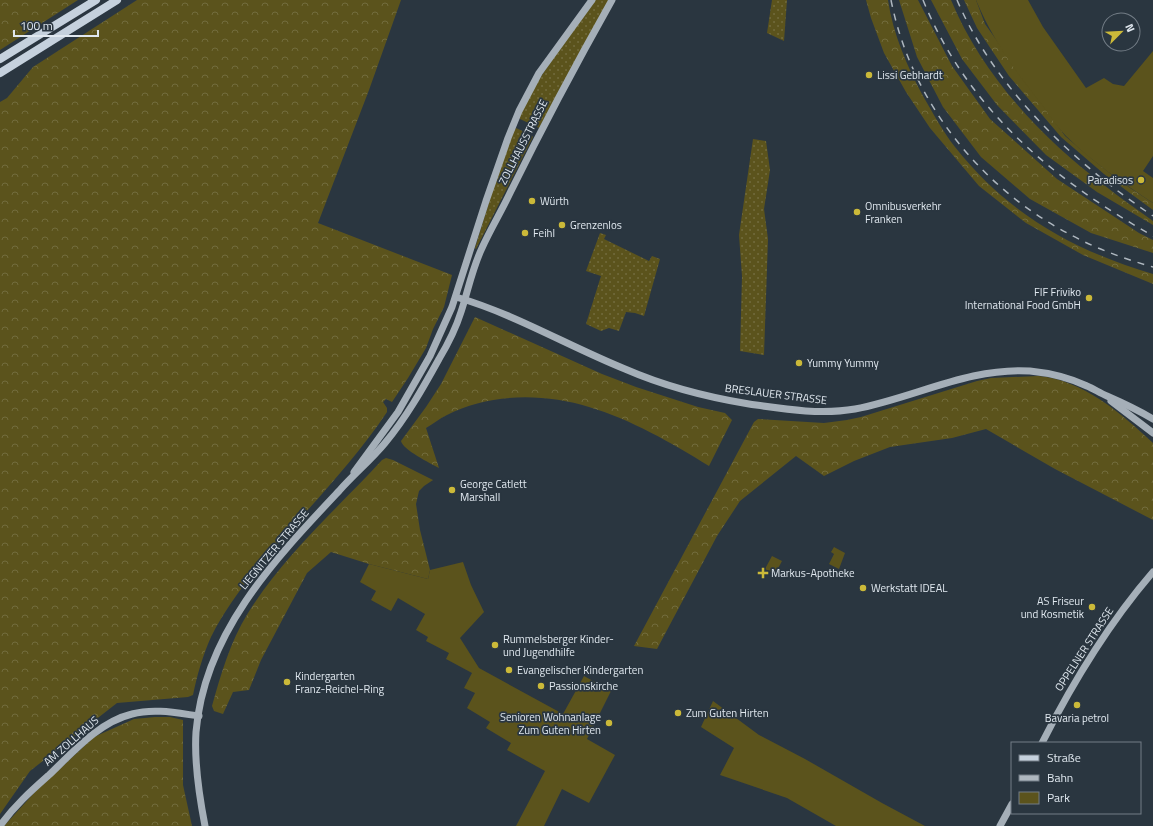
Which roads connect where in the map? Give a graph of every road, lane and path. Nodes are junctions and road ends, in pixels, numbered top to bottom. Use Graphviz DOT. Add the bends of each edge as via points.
graph roads {
  1 [pos="96,0"];
  2 [pos="117,0"];
  3 [pos="592,0"];
  4 [pos="612,0"];
  5 [pos="0,59"];
  6 [pos="0,73"];
  7 [pos="471,252"];
  8 [pos="479,254"];
  9 [pos="456,297"];
  10 [pos="465,300"];
  11 [pos="1103,395"];
  12 [pos="1153,419"];
  13 [pos="1153,433"];
  14 [pos="350,479"];
  15 [pos="1153,572"];
  16 [pos="199,716"];
  17 [pos="1043,742"];
  18 [pos="1011,806"];
  19 [pos="0,826"];
  20 [pos="205,826"];
  21 [pos="1000,826"];
  1 -- 5 [label="main road"];
  2 -- 6 [label="main road"];
  3 -- 7 [label="main road, ZOLLHAUSSTRASSE" via="539,73 524,99 508,138"];
  4 -- 8 [label="main road, ZOLLHAUSSTRASSE"];
  7 -- 8 [label="main road"];
  7 -- 9 [label="main road, ZOLLHAUSSTRASSE"];
  8 -- 10 [label="main road, ZOLLHAUSSTRASSE"];
  9 -- 10 [label="main road, BRESLAUER STRASSE"];
  9 -- 14 [label="main road, LIEGNITZER STRASSE" via="416,383"];
  10 -- 11 [label="main road, BRESLAUER STRASSE" via="511,317 646,378 748,404 812,411 844,410 869,406 978,374 1015,371 1042,372 1061,377"];
  10 -- 14 [label="main road, LIEGNITZER STRASSE" via="450,339 412,406 386,442"];
  11 -- 12 [label="main road, BRESLAUER STRASSE"];
  11 -- 13 [label="main road, BRESLAUER STRASSE"];
  14 -- 16 [label="main road, LIEGNITZER STRASSE" via="271,566 238,612 211,668"];
  15 -- 17 [label="main road, OPPELNER STRASSE" via="1124,607 1094,650"];
  16 -- 19 [label="main road, AM ZOLLHAUS" via="145,711 111,722 85,741 26,796"];
  16 -- 20 [label="main road, LIEGNITZER STRASSE" via="196,734 198,793"];
  18 -- 21 [label="main road"];
}
